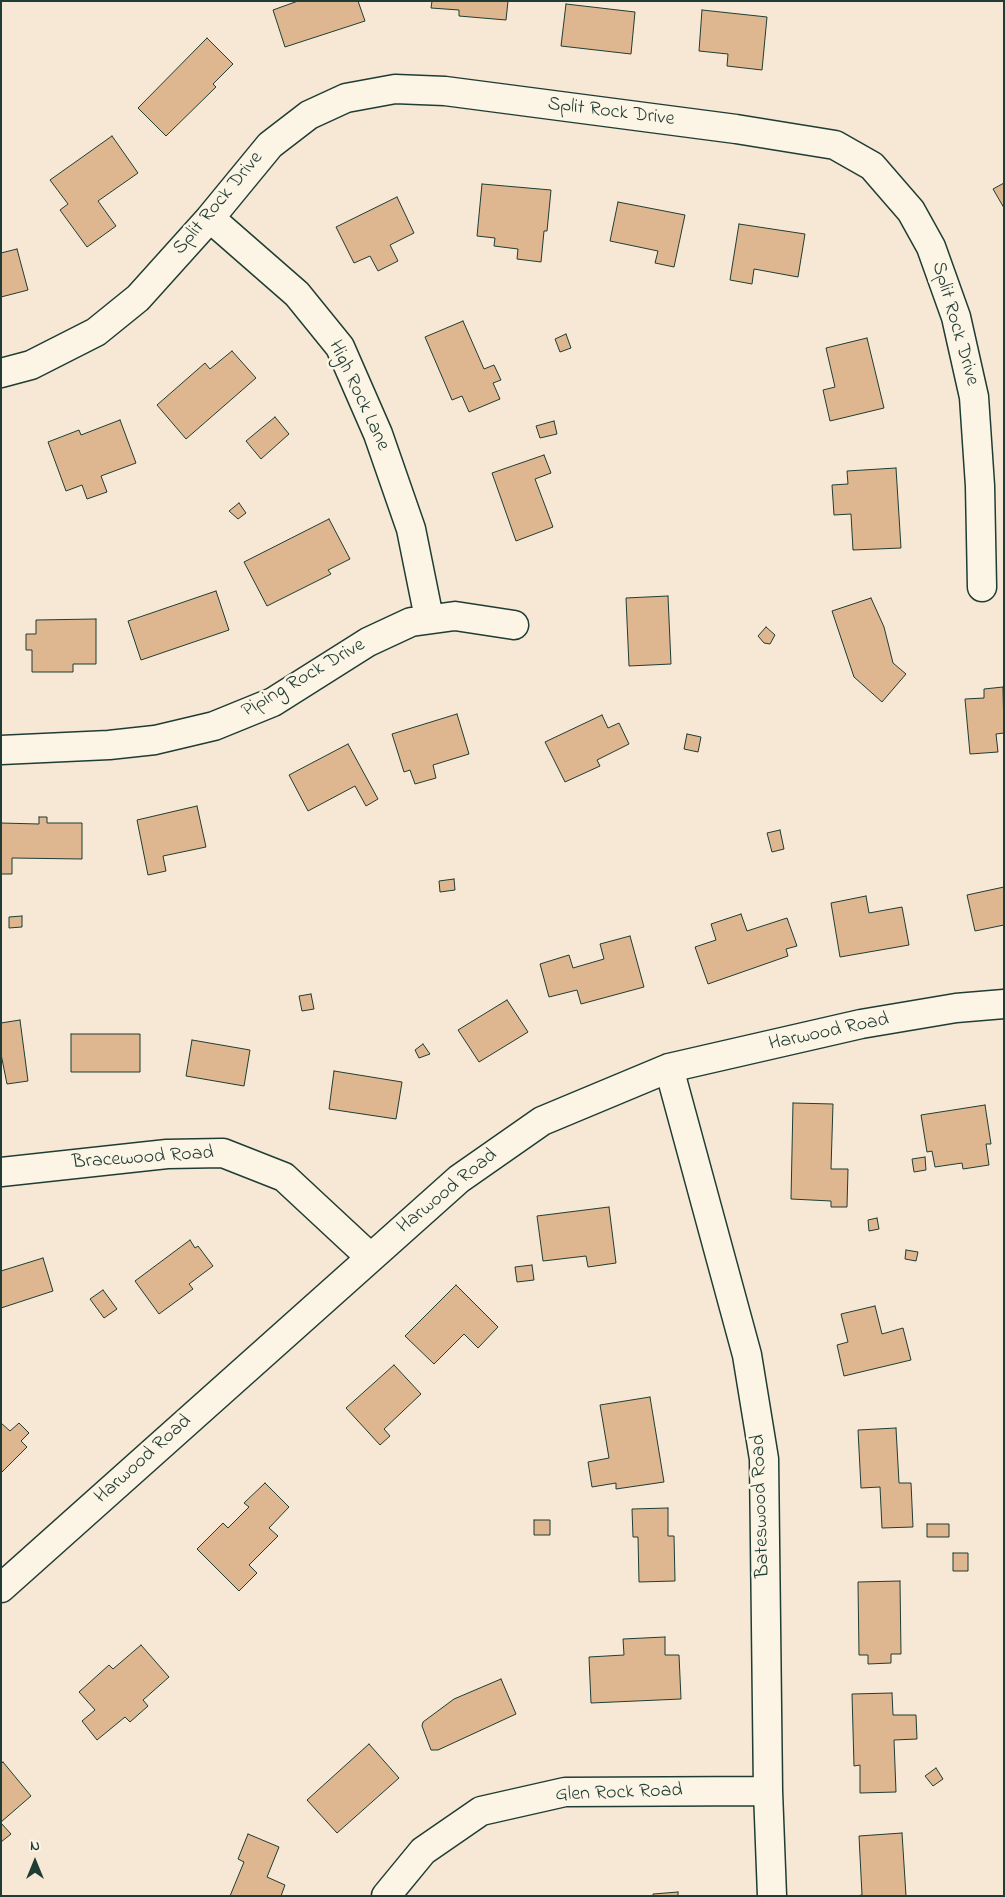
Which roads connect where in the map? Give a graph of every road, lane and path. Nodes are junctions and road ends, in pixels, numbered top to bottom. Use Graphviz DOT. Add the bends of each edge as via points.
graph roads {
  1 [pos="210,218"];
  2 [pos="1,373"];
  3 [pos="982,587"];
  4 [pos="429,618"];
  5 [pos="514,625"];
  6 [pos="1,750"];
  7 [pos="1004,1004"];
  8 [pos="669,1068"];
  9 [pos="1,1172"];
  10 [pos="370,1257"];
  11 [pos="1,1588"];
  12 [pos="768,1791"];
  13 [pos="386,1896"];
  14 [pos="772,1896"];
  1 -- 2 [label="street, Split Rock Drive" via="138,298 96,332 31,365"];
  1 -- 3 [label="street, Split Rock Drive" via="270,145 309,115 346,98 395,90 445,92 736,129 835,145 872,166 911,211 931,247 956,317 974,397"];
  1 -- 4 [label="street, High Rock Lane" via="297,294 340,347 378,434 412,529"];
  4 -- 5 [label="street, Piping Rock Drive" via="471,618"];
  4 -- 6 [label="street, Piping Rock Drive" via="392,630 354,650 273,702 214,726 155,740"];
  7 -- 8 [label="street, Harwood Road" via="956,1008 861,1024"];
  8 -- 10 [label="street, Harwood Road" via="542,1121 459,1179"];
  8 -- 12 [label="street, Bateswood Road" via="747,1355 764,1459"];
  9 -- 10 [label="street, Bracewood Road" via="167,1154 223,1153 284,1177"];
  10 -- 11 [label="street, Harwood Road"];
  12 -- 13 [label="street, Glen Rock Road" via="565,1792 481,1811 423,1851"];
  12 -- 14 [label="street, Bateswood Road"];
}
